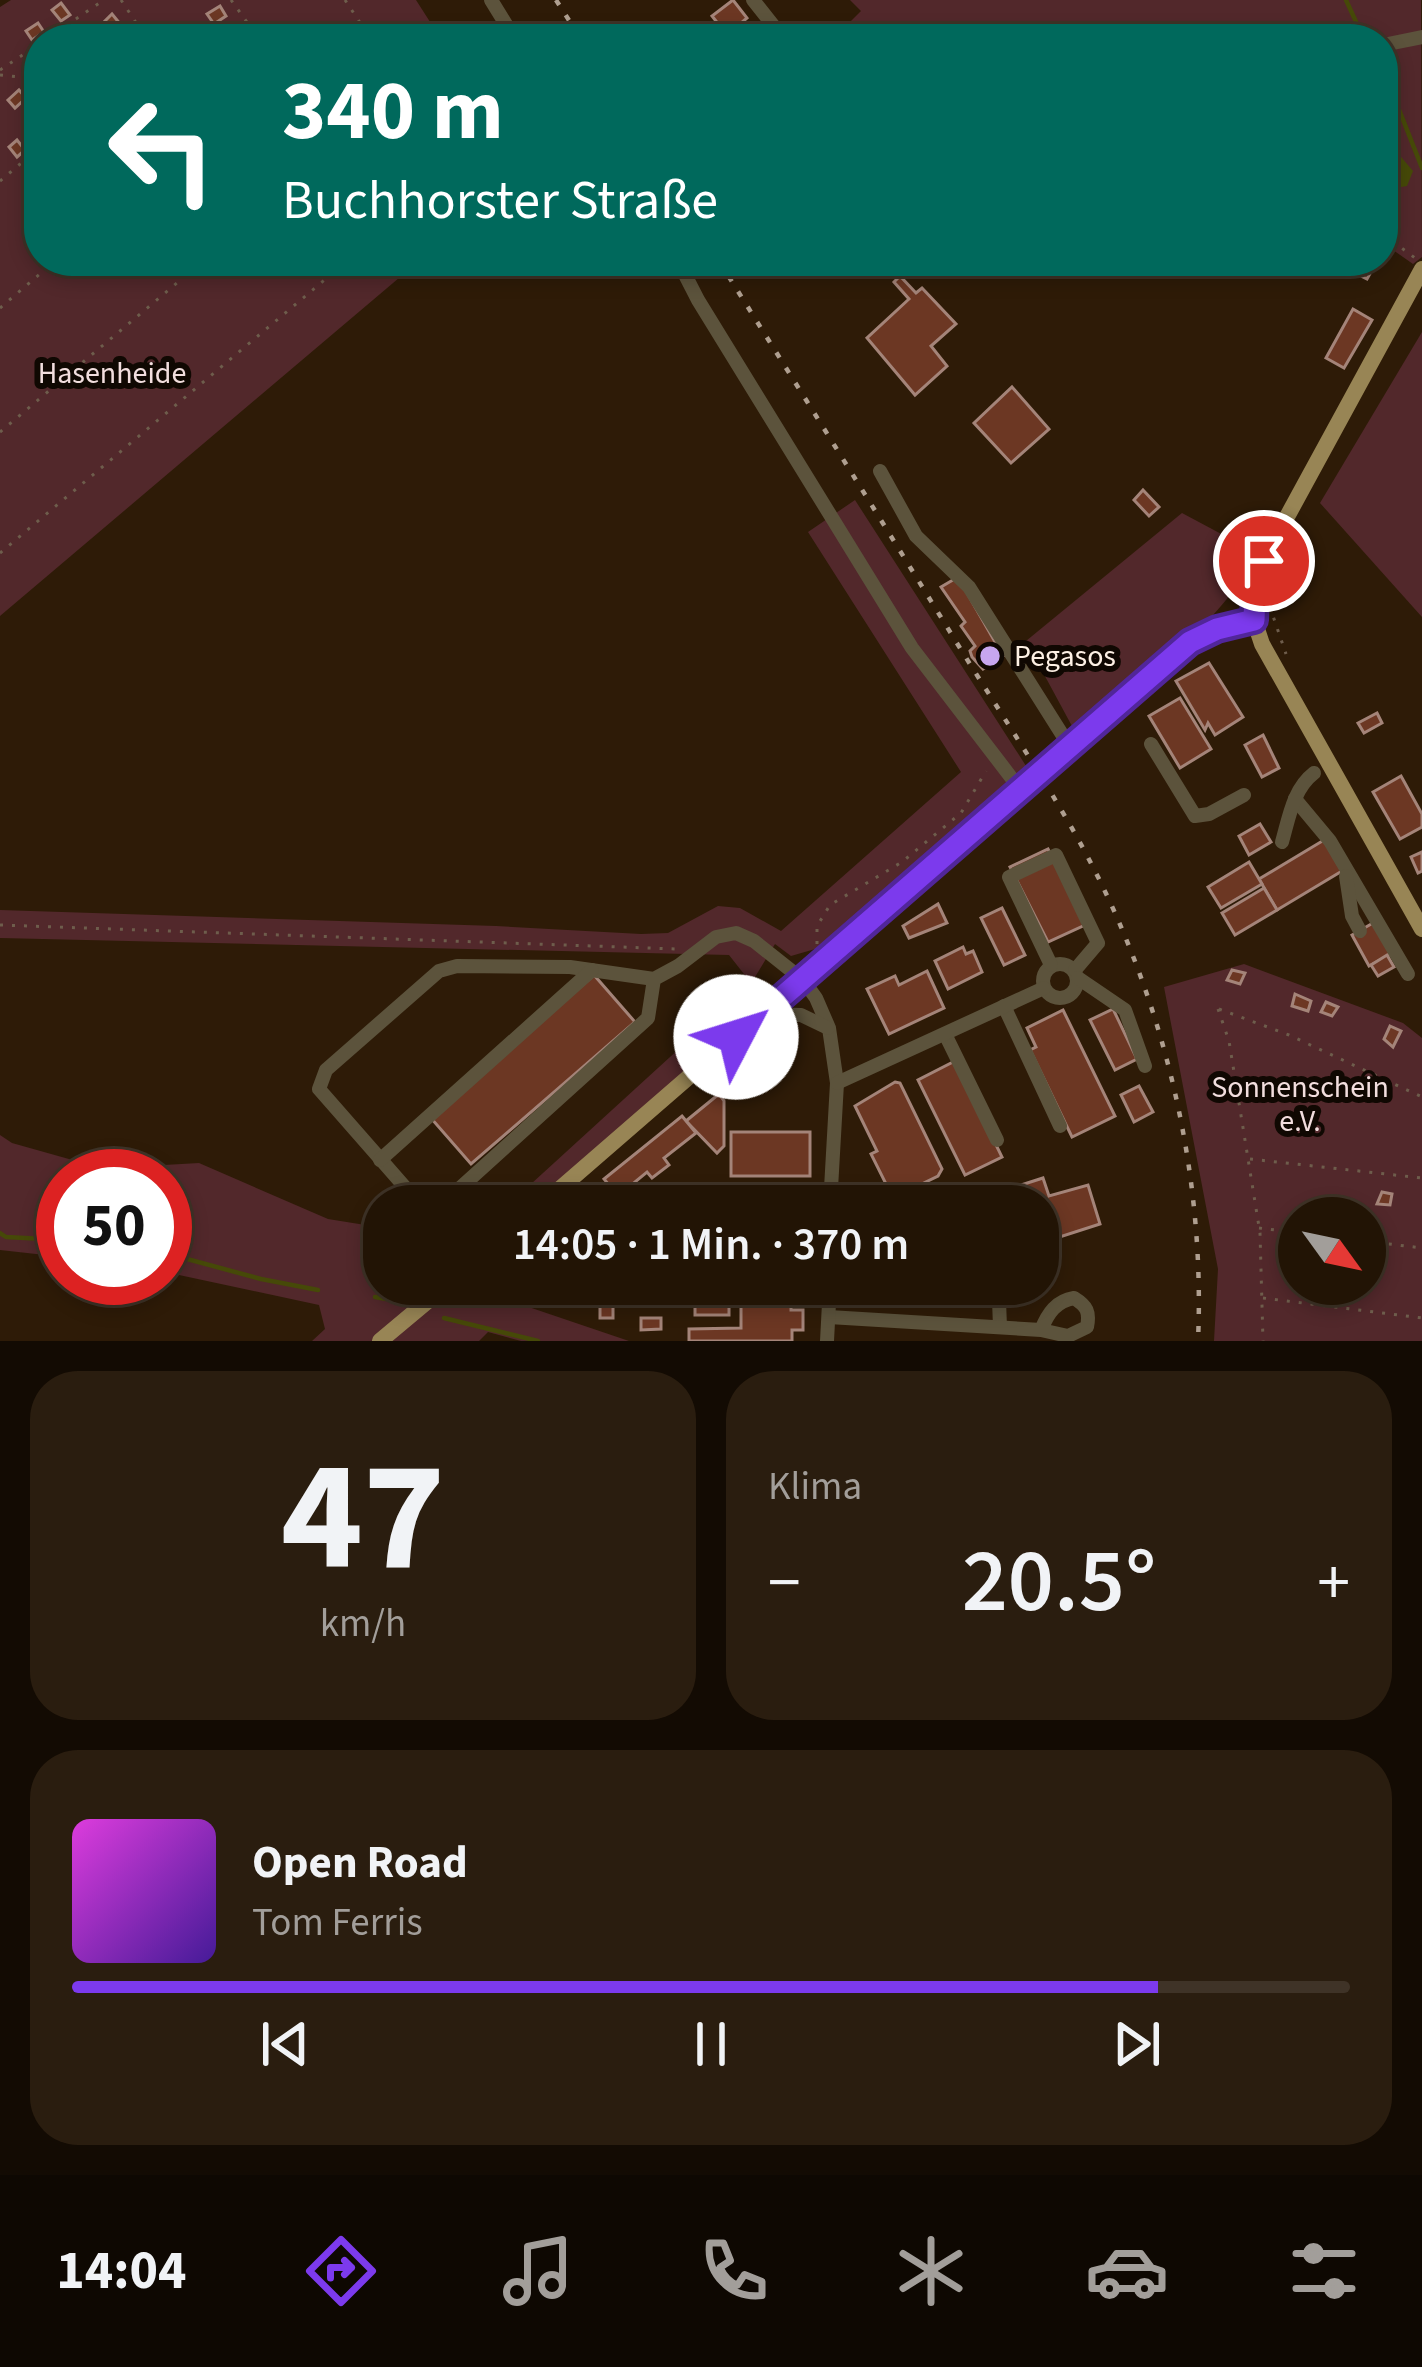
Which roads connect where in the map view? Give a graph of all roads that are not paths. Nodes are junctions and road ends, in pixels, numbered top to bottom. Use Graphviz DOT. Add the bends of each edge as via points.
graph roads {
  1 [pos="491,0"];
  2 [pos="753,0"];
  3 [pos="504,22"];
  4 [pos="772,24"];
  5 [pos="1422,266"];
  6 [pos="686,276"];
  7 [pos="880,471"];
  8 [pos="1254,620"];
  9 [pos="1150,744"];
  10 [pos="1070,747"];
  11 [pos="1314,773"];
  12 [pos="1020,789"];
  13 [pos="1244,795"];
  14 [pos="1295,799"];
  15 [pos="1282,842"];
  16 [pos="1344,865"];
  17 [pos="1422,929"];
  18 [pos="1360,931"];
  19 [pos="1051,965"];
  20 [pos="592,970"];
  21 [pos="1076,974"];
  22 [pos="1408,974"];
  23 [pos="654,979"];
  24 [pos="803,980"];
  25 [pos="1044,988"];
  26 [pos="1004,1006"];
  27 [pos="764,1014"];
  28 [pos="829,1028"];
  29 [pos="945,1034"];
  30 [pos="1145,1066"];
  31 [pos="837,1083"];
  32 [pos="1060,1126"];
  33 [pos="997,1140"];
  34 [pos="380,1160"];
  35 [pos="564,1185"];
  36 [pos="831,1185"];
  37 [pos="423,1305"];
  38 [pos="830,1305"];
  39 [pos="999,1305"];
  40 [pos="830,1317"];
  41 [pos="1000,1327"];
  42 [pos="1041,1330"];
  43 [pos="380,1341"];
  44 [pos="827,1341"];
  1 -- 3 [label="street"];
  2 -- 4 [label="street"];
  5 -- 8 [label="main road" via="1261,569"];
  6 -- 12 [label="street" via="912,648"];
  7 -- 10 [label="street" via="916,536 961,574"];
  8 -- 10 [label="main road" via="1190,642"];
  8 -- 17 [label="main road" via="1286,692"];
  9 -- 13 [label="street" via="1195,816"];
  10 -- 12 [label="main road"];
  11 -- 14 [label="street"];
  12 -- 24 [label="main road"];
  14 -- 15 [label="street"];
  14 -- 16 [label="street"];
  16 -- 18 [label="street"];
  16 -- 22 [label="street"];
  19 -- 21 [label="street" via="1068,964"];
  19 -- 21 [label="street" via="1009,877 1056,855 1098,943"];
  19 -- 25 [label="street"];
  20 -- 23 [label="street"];
  20 -- 34 [label="street"];
  20 -- 34 [label="street" via="439,971 351,1047 326,1070 320,1088"];
  21 -- 25 [label="street" via="1078,986 1066,998"];
  21 -- 30 [label="street" via="1125,1010"];
  23 -- 24 [label="street" via="716,937 736,933"];
  23 -- 34 [label="street" via="648,1018 449,1198 418,1202"];
  24 -- 27 [label="main road"];
  24 -- 28 [label="street"];
  25 -- 26 [label="street"];
  26 -- 29 [label="street"];
  26 -- 32 [label="street"];
  27 -- 28 [label="street" via="801,1015"];
  27 -- 35 [label="main road"];
  28 -- 31 [label="street"];
  29 -- 31 [label="street"];
  29 -- 33 [label="street"];
  31 -- 36 [label="street"];
  37 -- 43 [label="main road"];
  38 -- 40 [label="street"];
  39 -- 41 [label="street"];
  40 -- 41 [label="street"];
  40 -- 44 [label="street"];
  41 -- 42 [label="street"];
}
